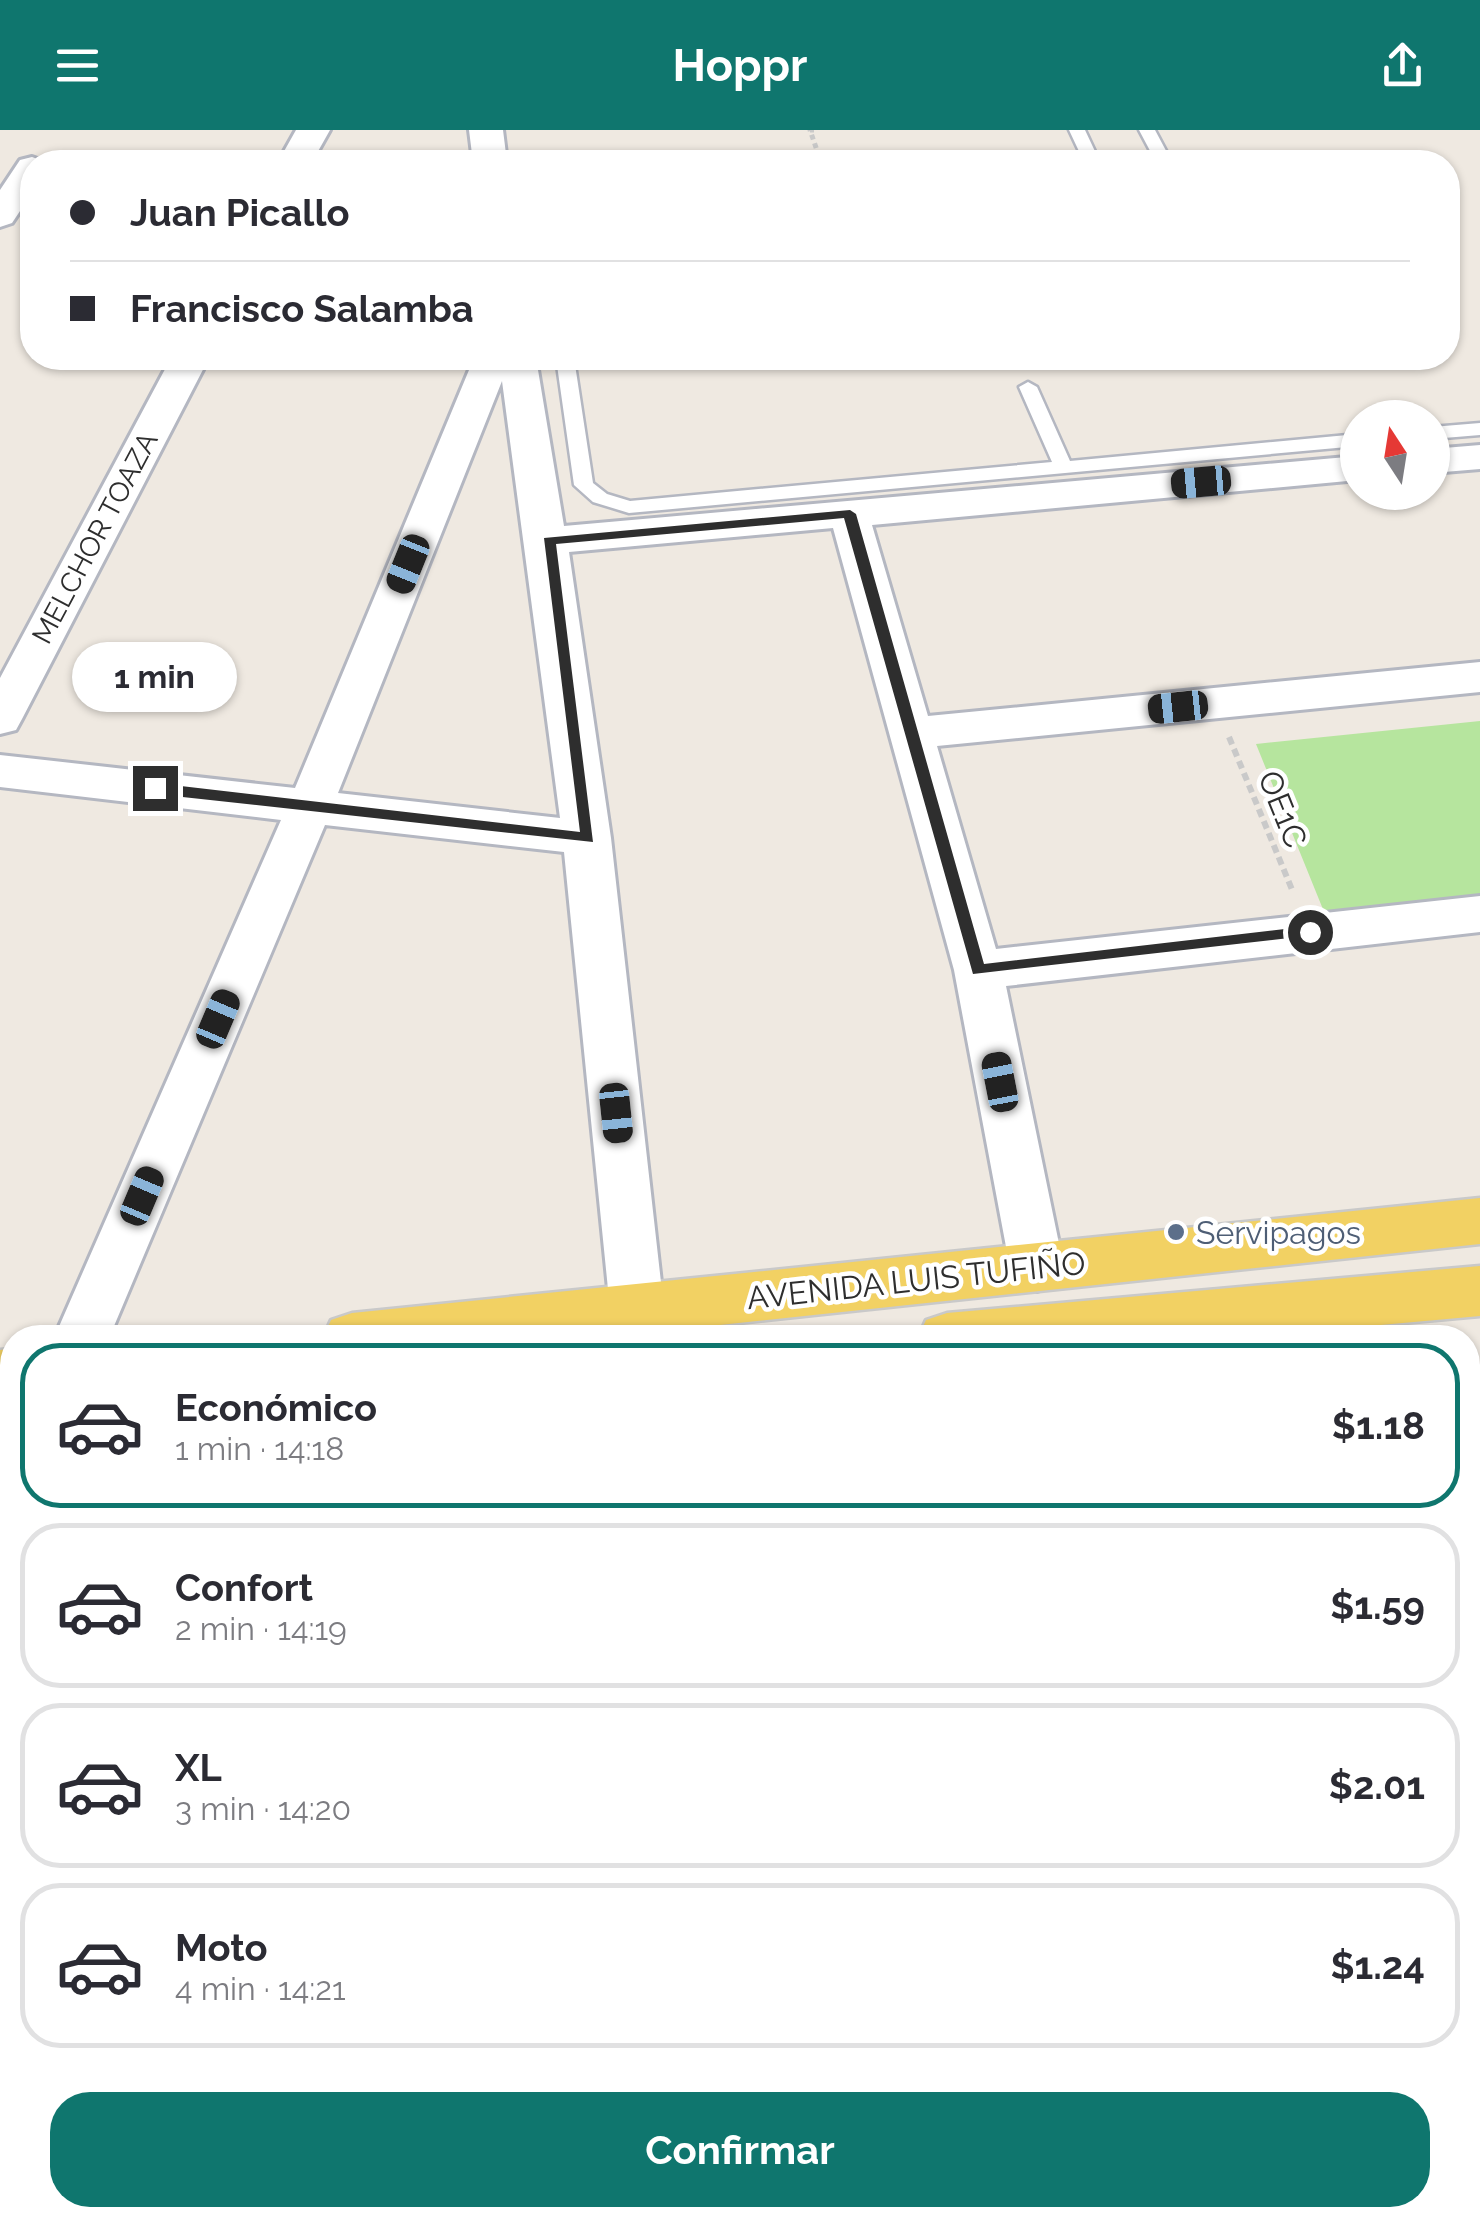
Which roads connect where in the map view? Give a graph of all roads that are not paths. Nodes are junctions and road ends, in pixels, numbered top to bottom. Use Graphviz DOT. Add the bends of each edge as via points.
graph roads {
  1 [pos="1101,130"];
  2 [pos="1077,131"];
  3 [pos="20,186"];
  4 [pos="0,216"];
  5 [pos="184,370"];
  6 [pos="487,370"];
  7 [pos="519,370"];
  8 [pos="567,370"];
  9 [pos="1028,387"];
  10 [pos="1480,429"];
  11 [pos="1450,432"];
  12 [pos="1340,442"];
  13 [pos="1480,457"];
  14 [pos="1450,460"];
  15 [pos="1063,467"];
  16 [pos="1340,470"];
  17 [pos="850,514"];
  18 [pos="549,541"];
  19 [pos="1480,677"];
  20 [pos="0,719"];
  21 [pos="910,733"];
  22 [pos="0,771"];
  23 [pos="310,806"];
  24 [pos="588,838"];
  25 [pos="1480,914"];
  26 [pos="978,970"];
  27 [pos="1480,1222"];
  28 [pos="1037,1268"];
  29 [pos="939,1278"];
  30 [pos="1480,1290"];
  31 [pos="637,1309"];
  32 [pos="87,1325"];
  33 [pos="480,1325"];
  34 [pos="946,1325"];
  35 [pos="1084,1325"];
  1 -- 2 [label="lane"];
  3 -- 4 [label="street"];
  5 -- 20 [label="street, MELCHOR TOAZA"];
  6 -- 23 [label="street"];
  7 -- 18 [label="street"];
  8 -- 15 [label="lane" via="584,484 600,498 629,507"];
  9 -- 15 [label="lane"];
  10 -- 11 [label="lane"];
  12 -- 15 [label="lane"];
  13 -- 14 [label="street"];
  16 -- 17 [label="street"];
  17 -- 18 [label="street"];
  17 -- 21 [label="street"];
  18 -- 24 [label="street"];
  19 -- 21 [label="street"];
  21 -- 26 [label="street"];
  22 -- 23 [label="street"];
  23 -- 24 [label="street"];
  23 -- 32 [label="street"];
  24 -- 31 [label="street"];
  25 -- 26 [label="street"];
  26 -- 28 [label="street"];
  27 -- 28 [label="main road, AVENIDA LUIS TUFIÑO"];
  28 -- 29 [label="main road, AVENIDA LUIS TUFIÑO"];
  29 -- 31 [label="main road, AVENIDA LUIS TUFIÑO"];
  29 -- 34 [label="main road"];
  30 -- 35 [label="main road, AVENIDA LUIS TUFIÑO"];
  31 -- 33 [label="main road, AVENIDA LUIS TUFIÑO"];
}
